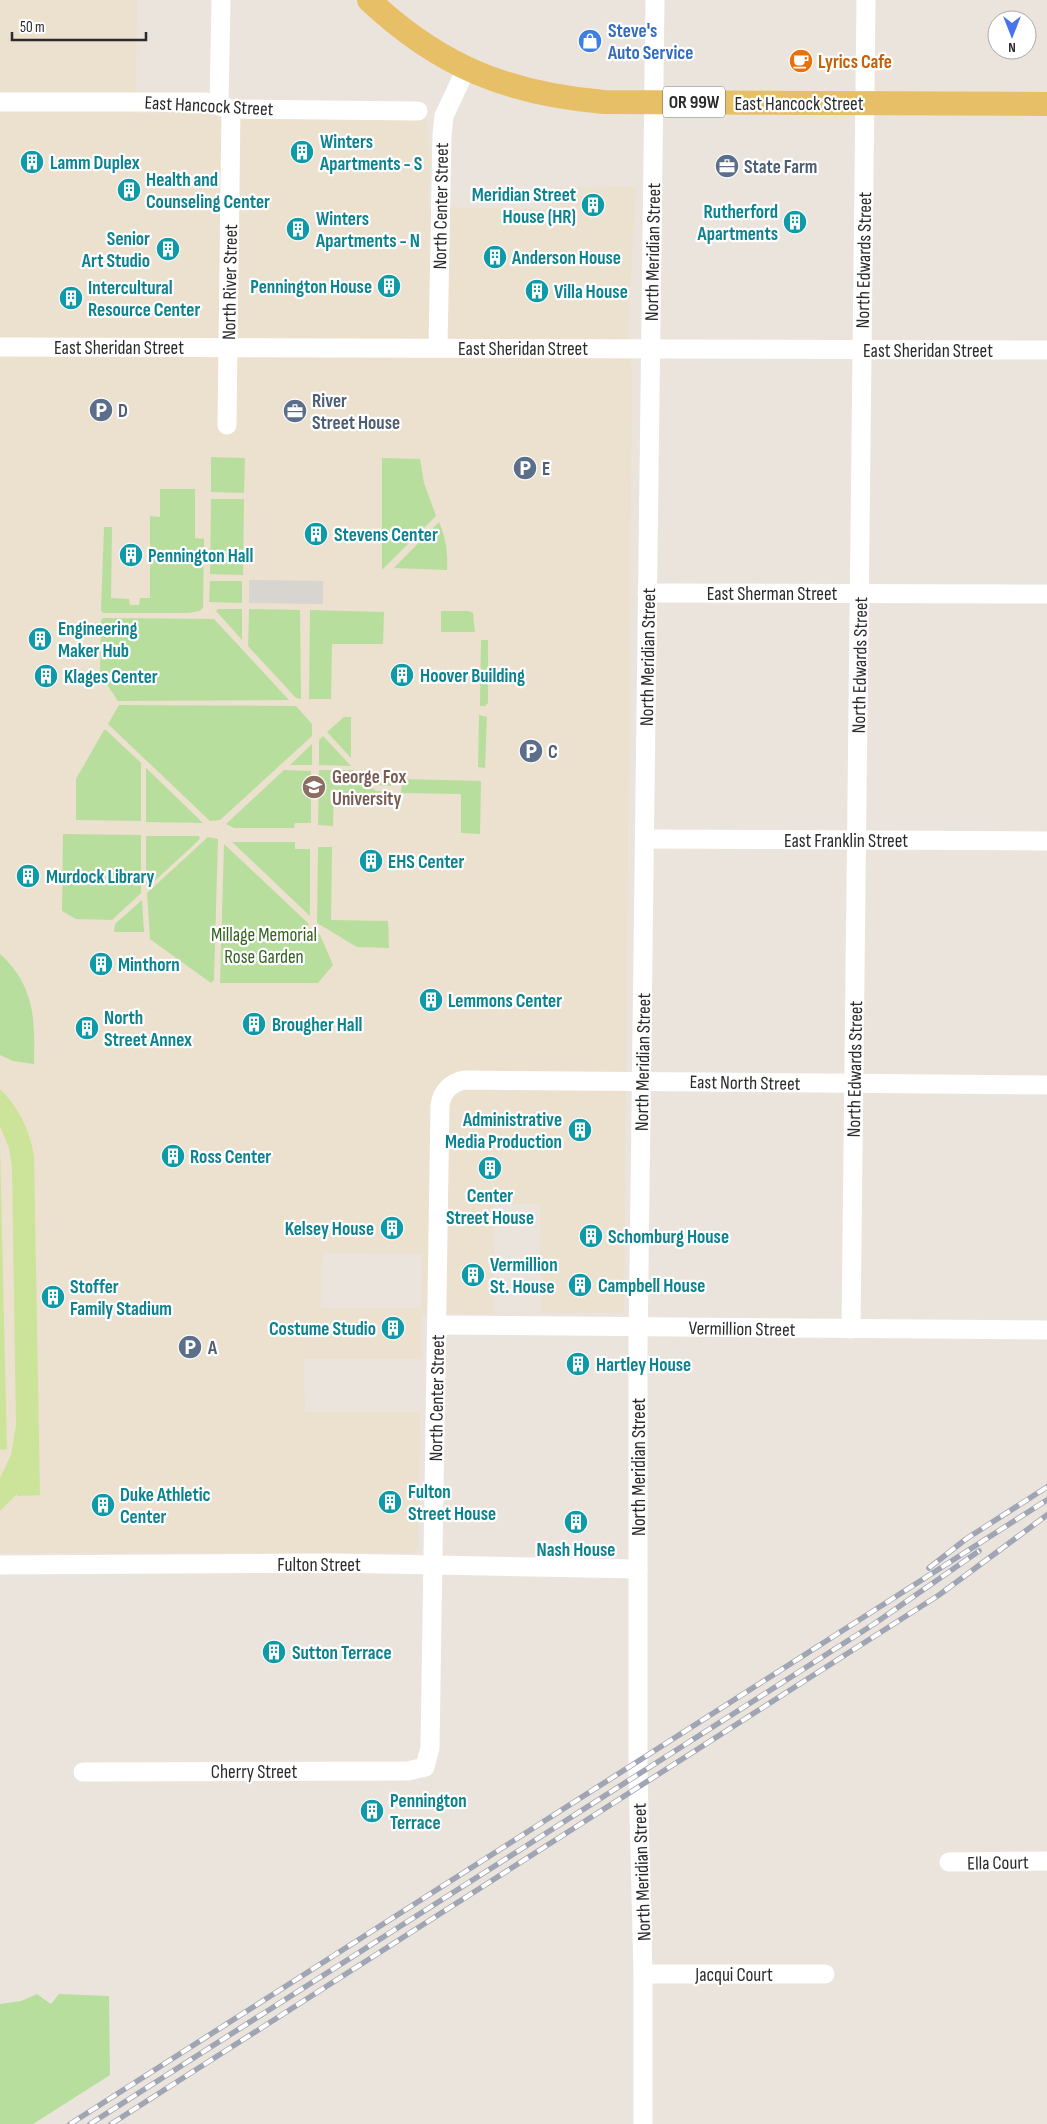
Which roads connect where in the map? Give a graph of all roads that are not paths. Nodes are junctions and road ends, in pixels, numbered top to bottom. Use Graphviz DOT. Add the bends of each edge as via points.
graph roads {
  1 [pos="221,0"];
  2 [pos="369,0"];
  3 [pos="655,0"];
  4 [pos="866,0"];
  5 [pos="466,69"];
  6 [pos="0,102"];
  7 [pos="654,102"];
  8 [pos="865,103"];
  9 [pos="1047,104"];
  10 [pos="225,107"];
  11 [pos="418,111"];
  12 [pos="0,347"];
  13 [pos="228,348"];
  14 [pos="438,348"];
  15 [pos="650,349"];
  16 [pos="862,350"];
  17 [pos="1047,350"];
  18 [pos="227,425"];
  19 [pos="647,593"];
  20 [pos="860,593"];
  21 [pos="1047,594"];
  22 [pos="645,839"];
  23 [pos="857,840"];
  24 [pos="1047,840"];
  25 [pos="642,1082"];
  26 [pos="854,1083"];
  27 [pos="1047,1085"];
  28 [pos="447,1090"];
  29 [pos="437,1326"];
  30 [pos="639,1327"];
  31 [pos="851,1329"];
  32 [pos="1047,1330"];
  33 [pos="0,1565"];
  34 [pos="434,1566"];
  35 [pos="638,1569"];
  36 [pos="425,1767"];
  37 [pos="83,1772"];
  38 [pos="1047,1861"];
  39 [pos="949,1862"];
  40 [pos="643,1974"];
  41 [pos="825,1974"];
  42 [pos="643,2124"];
  1 -- 10 [label="street, North River Street"];
  2 -- 5 [label="main road, East Hancock Street / OR 99W" via="424,45"];
  3 -- 7 [label="street, North Meridian Street"];
  4 -- 8 [label="street, North Edwards Street"];
  5 -- 7 [label="main road, East Hancock Street / OR 99W" via="502,84 551,95 604,102"];
  5 -- 14 [label="street, North Center Street" via="444,116 442,135"];
  6 -- 10 [label="street, East Hancock Street" via="205,102"];
  7 -- 8 [label="main road, East Hancock Street / OR 99W"];
  7 -- 15 [label="street, North Meridian Street"];
  8 -- 9 [label="main road, East Hancock Street / OR 99W"];
  8 -- 16 [label="street, North Edwards Street"];
  10 -- 11 [label="street, East Hancock Street"];
  10 -- 13 [label="street, North River Street"];
  12 -- 13 [label="street, East Sheridan Street"];
  13 -- 14 [label="street, East Sheridan Street"];
  13 -- 18 [label="street, North River Street"];
  14 -- 15 [label="street, East Sheridan Street"];
  15 -- 16 [label="street, East Sheridan Street"];
  15 -- 19 [label="street, North Meridian Street"];
  16 -- 17 [label="street, East Sheridan Street"];
  16 -- 20 [label="street, North Edwards Street"];
  19 -- 20 [label="street, East Sherman Street"];
  19 -- 22 [label="street, North Meridian Street"];
  20 -- 21 [label="street, East Sherman Street"];
  20 -- 23 [label="street, North Edwards Street"];
  22 -- 23 [label="street, East Franklin Street"];
  22 -- 25 [label="street, North Meridian Street"];
  23 -- 24 [label="street, East Franklin Street"];
  23 -- 26 [label="street, North Edwards Street"];
  25 -- 26 [label="street, East North Street"];
  25 -- 28 [label="street, East North Street" via="464,1080 454,1082"];
  25 -- 30 [label="street, North Meridian Street"];
  26 -- 27 [label="street, East North Street"];
  26 -- 31 [label="street, North Edwards Street"];
  28 -- 29 [label="street, North Center Street" via="440,1105"];
  29 -- 30 [label="street, Vermillion Street"];
  29 -- 34 [label="street, North Center Street"];
  30 -- 31 [label="street, Vermillion Street"];
  30 -- 35 [label="street, North Meridian Street"];
  31 -- 32 [label="street, Vermillion Street"];
  33 -- 34 [label="street, Fulton Street" via="333,1563"];
  34 -- 35 [label="street, Fulton Street"];
  34 -- 36 [label="street, North Center Street" via="430,1748"];
  35 -- 40 [label="street, North Meridian Street" via="638,1774"];
  36 -- 37 [label="street, Cherry Street" via="408,1771"];
  38 -- 39 [label="street, Ella Court"];
  40 -- 41 [label="street, Jacqui Court"];
  40 -- 42 [label="street, North Meridian Street"];
}
